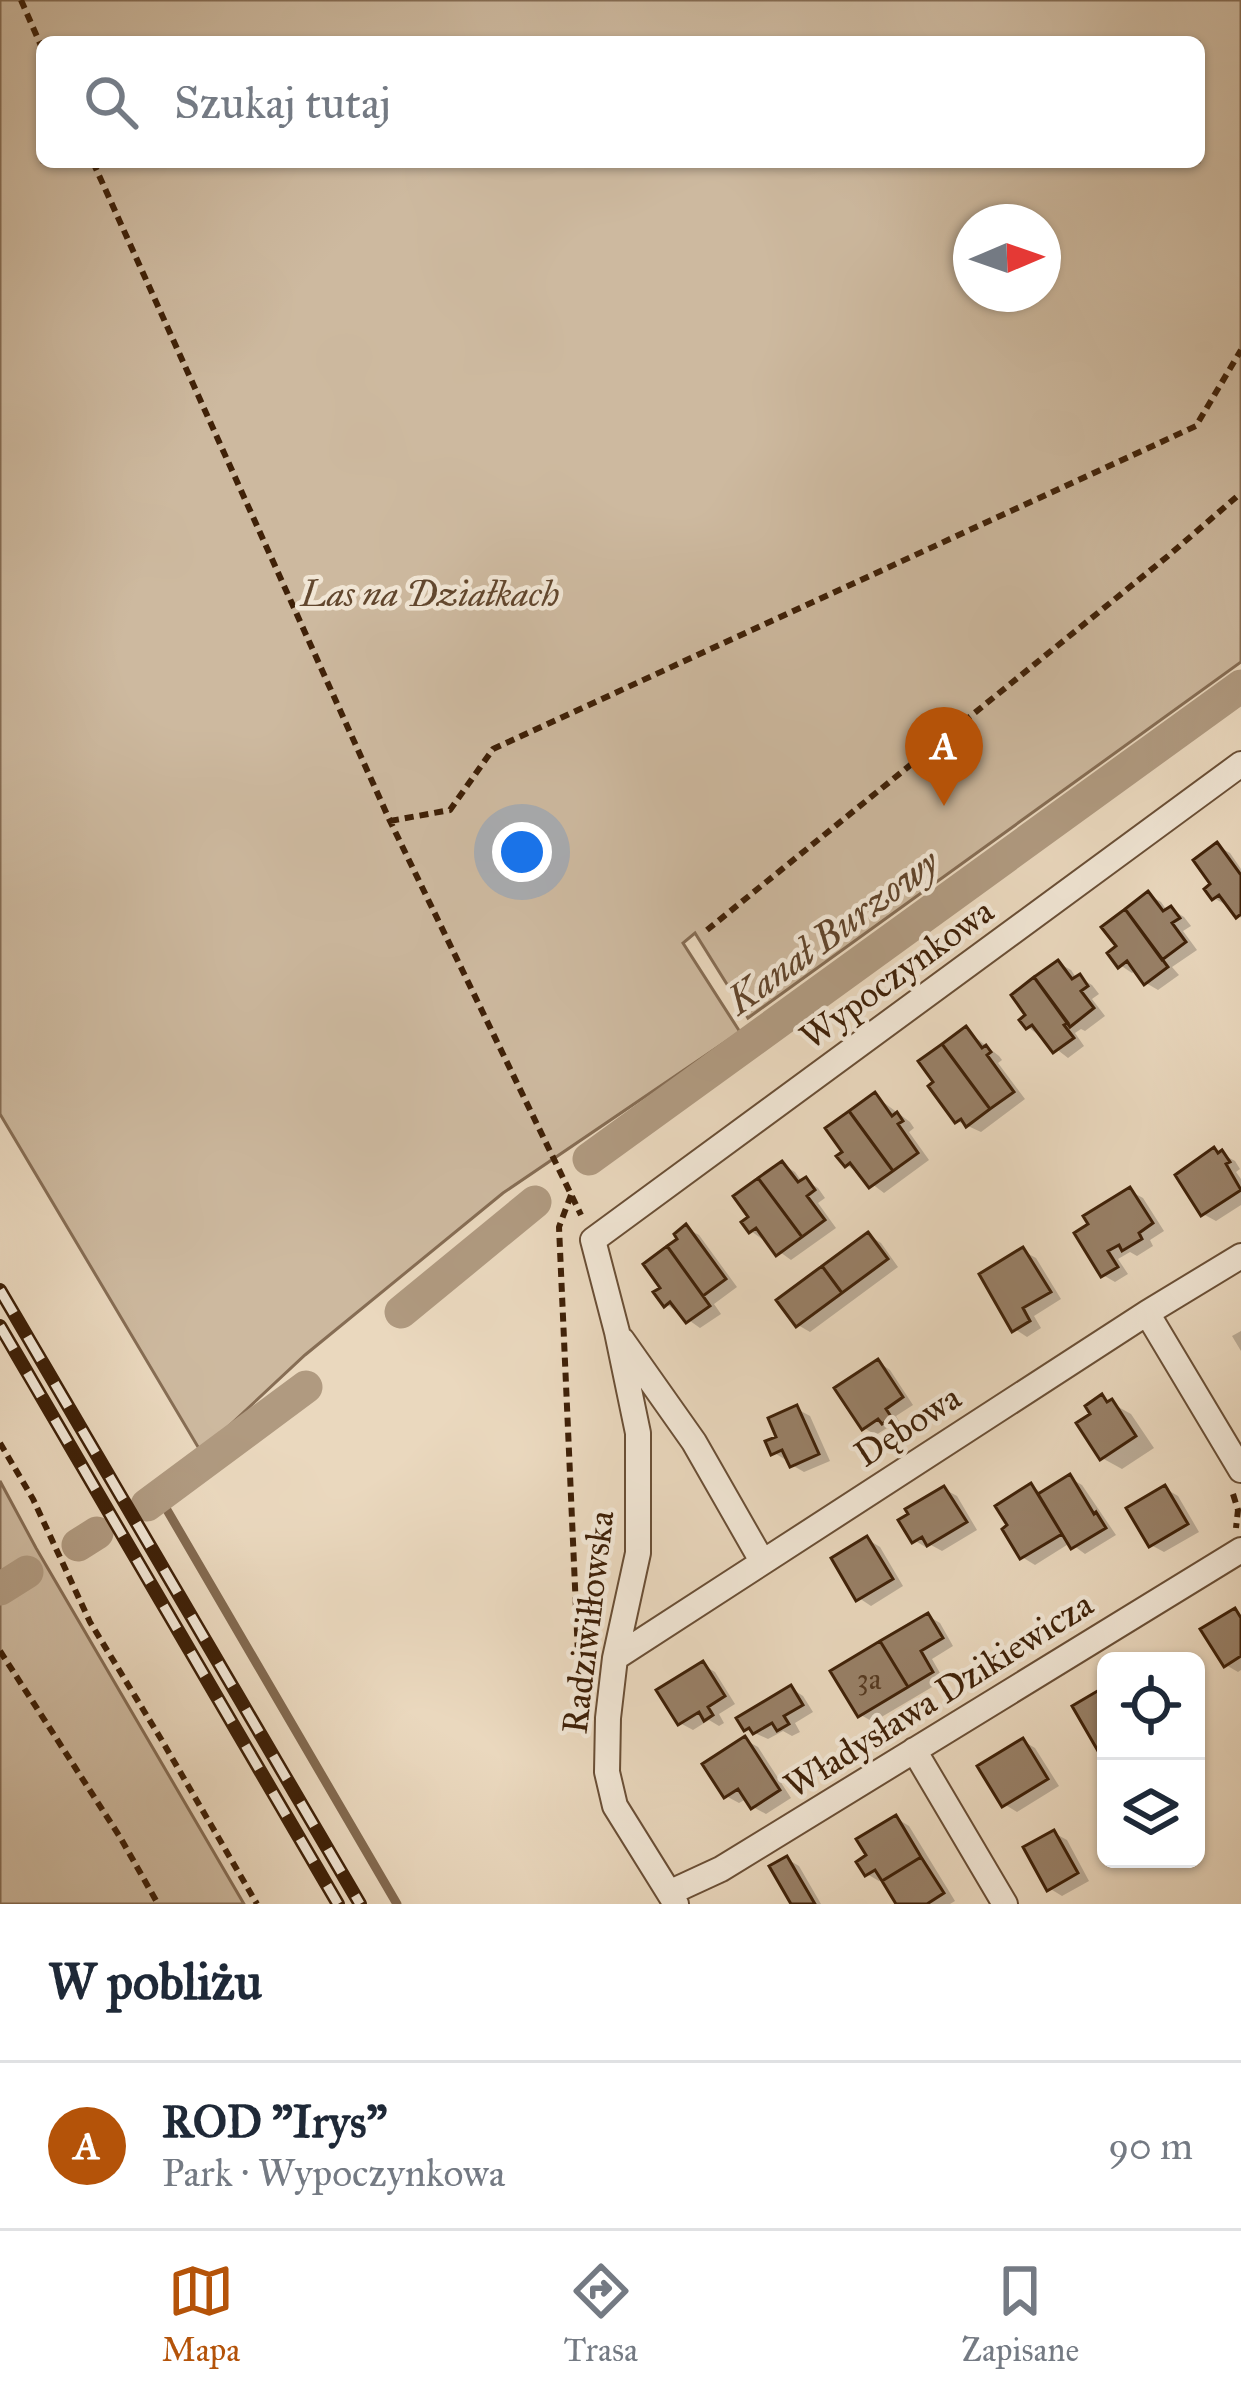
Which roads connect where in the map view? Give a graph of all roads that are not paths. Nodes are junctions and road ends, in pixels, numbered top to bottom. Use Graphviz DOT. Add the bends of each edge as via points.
graph roads {
  1 [pos="1241,764"];
  2 [pos="593,1240"];
  3 [pos="1241,1256"];
  4 [pos="1147,1313"];
  5 [pos="617,1332"];
  6 [pos="1241,1470"];
  7 [pos="1241,1550"];
  8 [pos="762,1561"];
  9 [pos="615,1658"];
  10 [pos="914,1750"];
  11 [pos="672,1899"];
  12 [pos="1005,1904"];
  1 -- 2 [label="street, Wypoczynkowa"];
  2 -- 5 [label="street, Radziwiłłowska"];
  3 -- 4 [label="street, Dębowa"];
  4 -- 6 [label="street"];
  4 -- 8 [label="street, Dębowa"];
  5 -- 8 [label="street, Radziwiłłowska" via="694,1442"];
  5 -- 9 [label="street, Radziwiłłowska" via="638,1432 638,1552"];
  7 -- 10 [label="street, Władysława Dzikiewicza"];
  8 -- 9 [label="street, Dębowa"];
  9 -- 11 [label="street, Radziwiłłowska" via="608,1736 615,1806"];
  10 -- 11 [label="street, Władysława Dzikiewicza"];
  10 -- 12 [label="street"];
}
